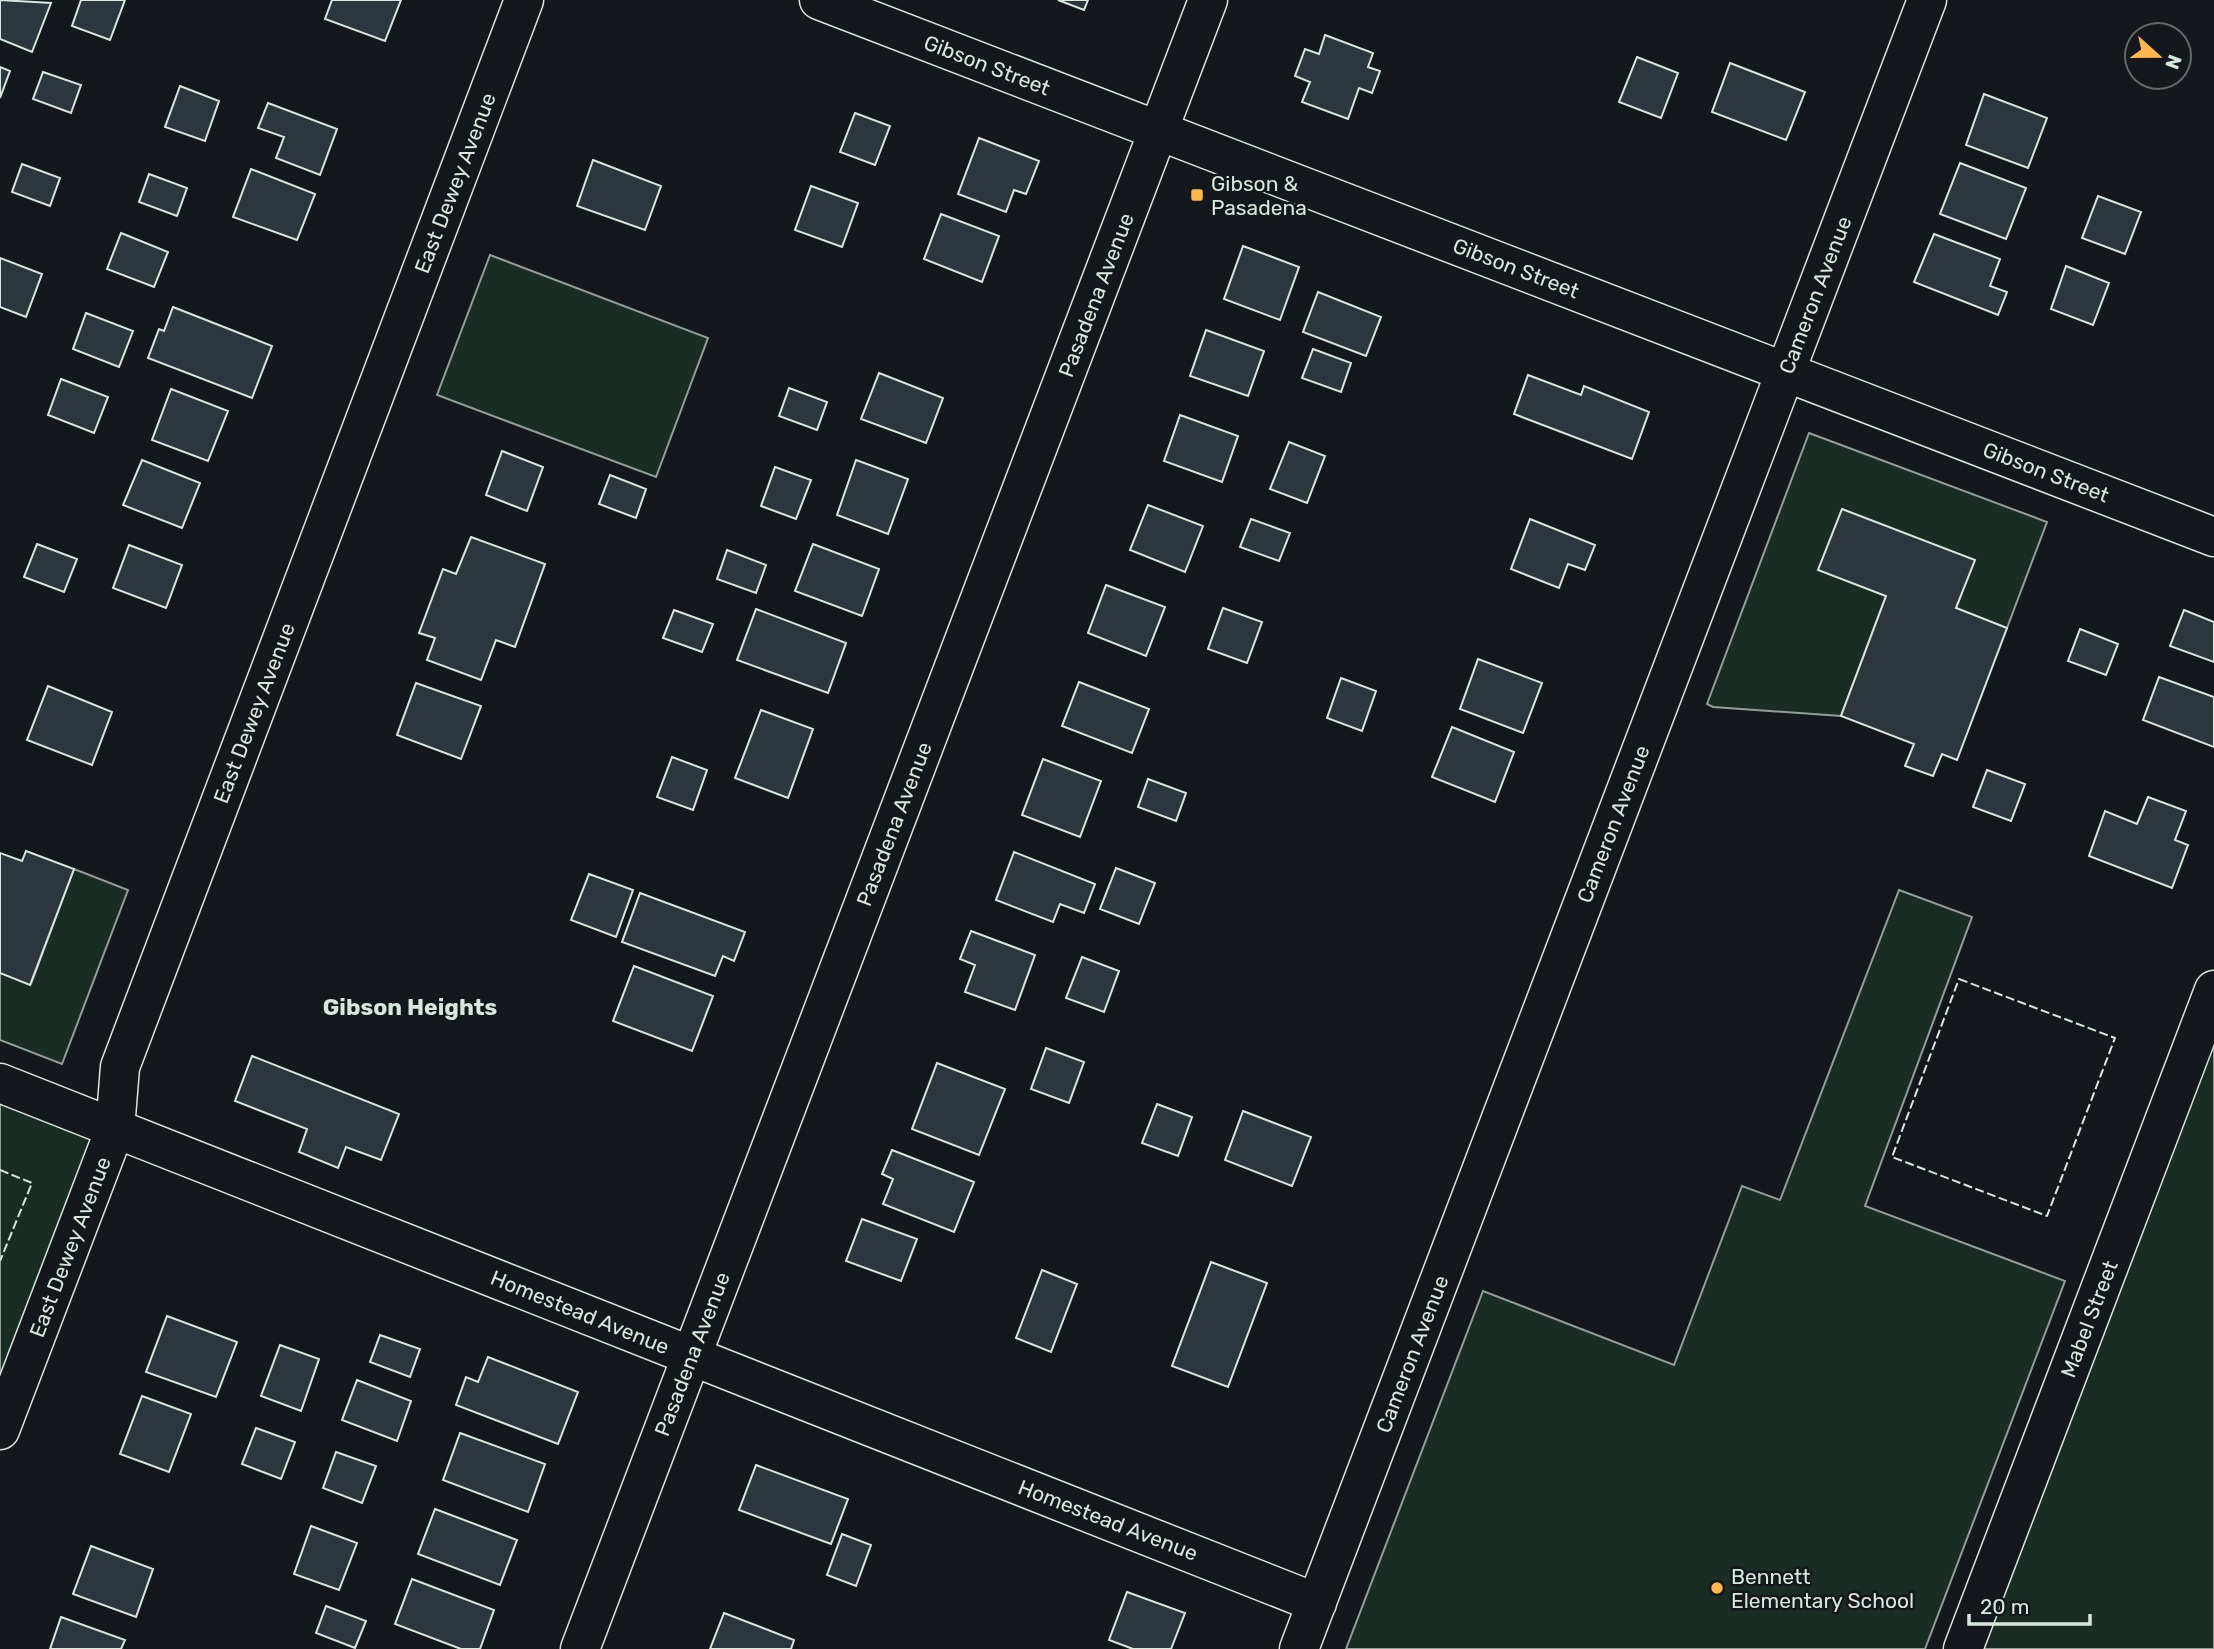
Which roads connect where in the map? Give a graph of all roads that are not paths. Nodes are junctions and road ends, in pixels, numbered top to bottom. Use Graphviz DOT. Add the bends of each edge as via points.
graph roads {
  1 [pos="524,0"];
  2 [pos="819,0"];
  3 [pos="1208,0"];
  4 [pos="1927,0"];
  5 [pos="1158,131"];
  6 [pos="1785,372"];
  7 [pos="2214,537"];
  8 [pos="2214,990"];
  9 [pos="0,1083"];
  10 [pos="115,1129"];
  11 [pos="692,1356"];
  12 [pos="0,1430"];
  13 [pos="1317,1603"];
  14 [pos="580,1649"];
  15 [pos="1299,1649"];
  16 [pos="1963,1649"];
  1 -- 10 [label="street, East Dewey Avenue" via="120,1067"];
  2 -- 5 [label="street, Gibson Street"];
  3 -- 5 [label="street, Pasadena Avenue"];
  4 -- 6 [label="street, Cameron Avenue"];
  5 -- 6 [label="street, Gibson Street"];
  5 -- 11 [label="street, Pasadena Avenue"];
  6 -- 7 [label="street, Gibson Street"];
  6 -- 13 [label="street, Cameron Avenue"];
  8 -- 16 [label="street, Mabel Street"];
  9 -- 10 [label="street, Homestead Avenue"];
  10 -- 11 [label="street, Homestead Avenue"];
  10 -- 12 [label="street, East Dewey Avenue"];
  11 -- 13 [label="street, Homestead Avenue"];
  11 -- 14 [label="street, Pasadena Avenue"];
  13 -- 15 [label="street, Cameron Avenue"];
}
